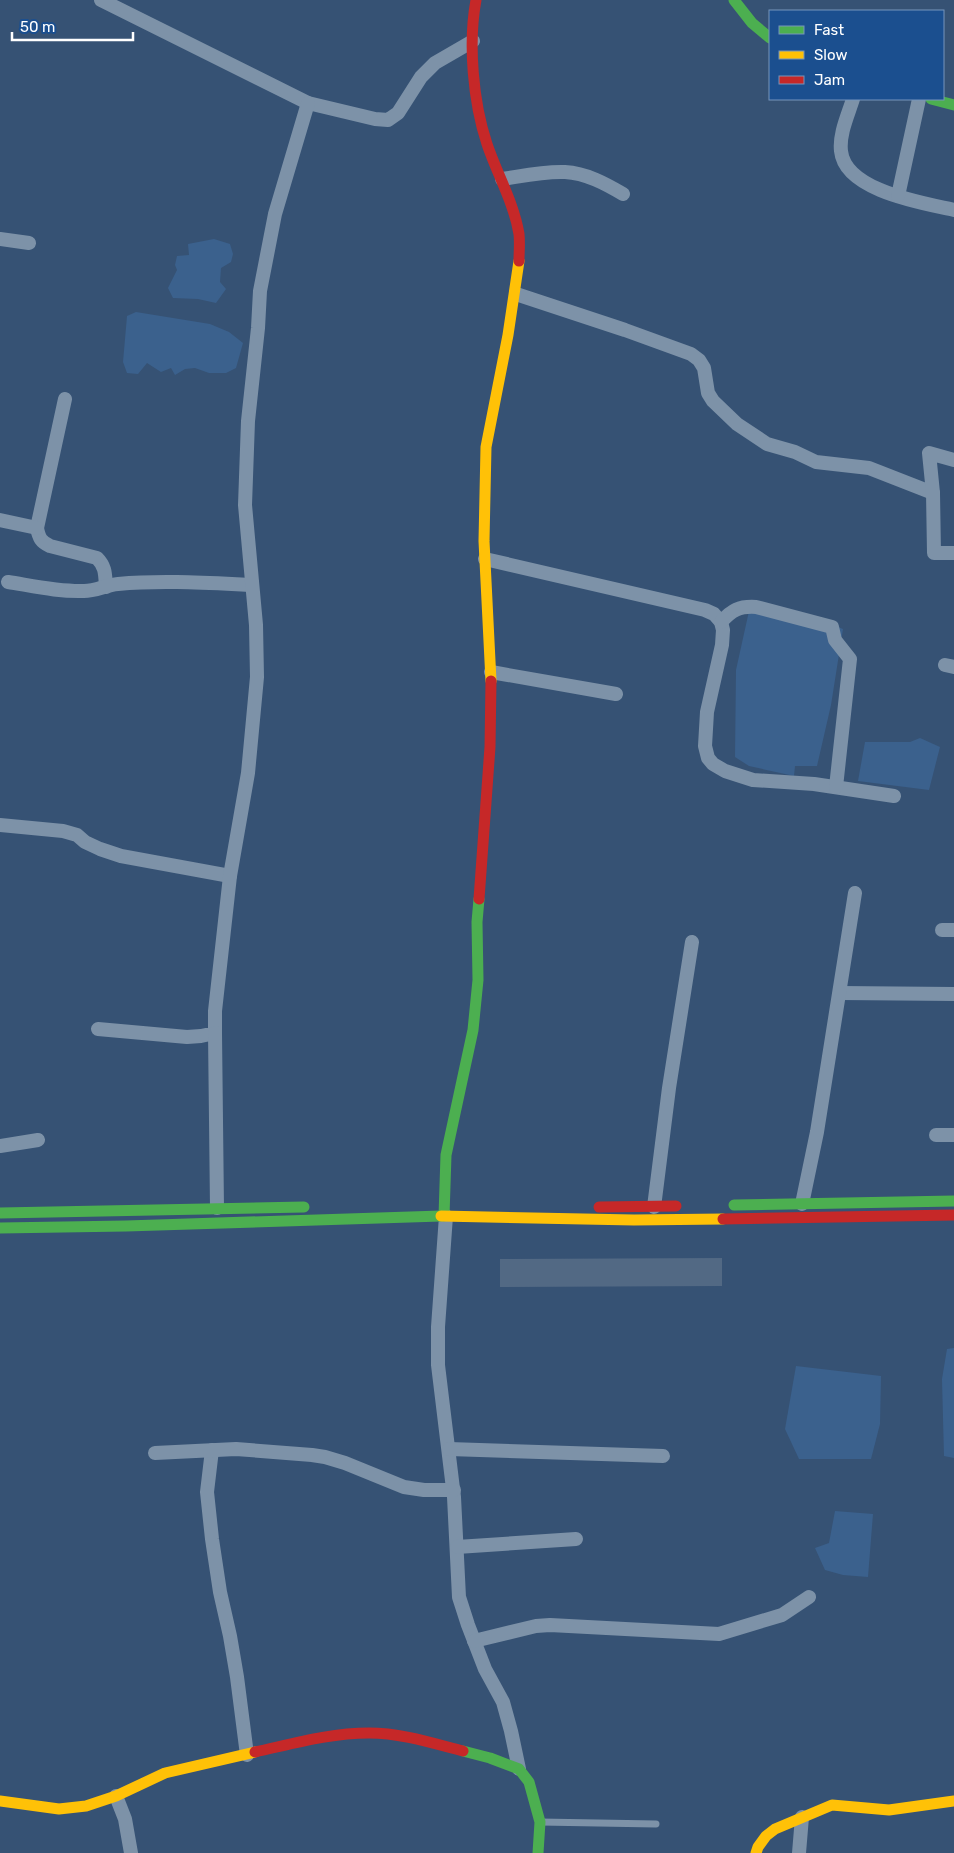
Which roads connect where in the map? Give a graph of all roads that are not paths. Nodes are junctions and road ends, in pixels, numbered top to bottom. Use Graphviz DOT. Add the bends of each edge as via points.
graph roads {
  1 [pos="101,0"];
  2 [pos="476,0"];
  3 [pos="734,0"];
  4 [pos="769,37"];
  5 [pos="473,42"];
  6 [pos="853,100"];
  7 [pos="919,100"];
  8 [pos="936,100"];
  9 [pos="308,103"];
  10 [pos="954,104"];
  11 [pos="502,179"];
  12 [pos="623,194"];
  13 [pos="898,196"];
  14 [pos="954,210"];
  15 [pos="0,239"];
  16 [pos="29,243"];
  17 [pos="516,294"];
  18 [pos="65,399"];
  19 [pos="954,460"];
  20 [pos="933,493"];
  21 [pos="0,520"];
  22 [pos="37,528"];
  23 [pos="954,553"];
  24 [pos="484,559"];
  25 [pos="8,582"];
  26 [pos="252,585"];
  27 [pos="106,587"];
  28 [pos="721,622"];
  29 [pos="491,672"];
  30 [pos="616,694"];
  31 [pos="836,788"];
  32 [pos="894,796"];
  33 [pos="0,825"];
  34 [pos="230,876"];
  35 [pos="855,893"];
  36 [pos="692,942"];
  37 [pos="840,993"];
  38 [pos="954,994"];
  39 [pos="98,1029"];
  40 [pos="215,1034"];
  41 [pos="936,1135"];
  42 [pos="954,1135"];
  43 [pos="38,1140"];
  44 [pos="0,1146"];
  45 [pos="954,1201"];
  46 [pos="802,1204"];
  47 [pos="692,1206"];
  48 [pos="721,1206"];
  49 [pos="315,1207"];
  50 [pos="355,1207"];
  51 [pos="654,1207"];
  52 [pos="217,1208"];
  53 [pos="0,1212"];
  54 [pos="445,1213"];
  55 [pos="954,1215"];
  56 [pos="0,1228"];
  57 [pos="449,1449"];
  58 [pos="212,1450"];
  59 [pos="155,1453"];
  60 [pos="663,1456"];
  61 [pos="454,1490"];
  62 [pos="576,1539"];
  63 [pos="457,1547"];
  64 [pos="809,1597"];
  65 [pos="474,1641"];
  66 [pos="246,1755"];
  67 [pos="519,1770"];
  68 [pos="116,1796"];
  69 [pos="0,1801"];
  70 [pos="954,1801"];
  71 [pos="802,1817"];
  72 [pos="540,1822"];
  73 [pos="656,1824"];
  74 [pos="131,1853"];
  75 [pos="538,1853"];
  76 [pos="756,1853"];
  77 [pos="799,1853"];
  1 -- 9 [label="street"];
  2 -- 5 [label="street"];
  3 -- 4 [label="street" via="752,23"];
  5 -- 9 [label="street" via="435,63 421,77 398,113 388,120"];
  5 -- 11 [label="street" via="478,109"];
  6 -- 13 [label="street" via="842,137 841,152 845,165 865,182"];
  7 -- 13 [label="street"];
  8 -- 10 [label="street"];
  9 -- 26 [label="street" via="275,214 260,291 248,421 245,505"];
  11 -- 12 [label="street" via="564,172 603,182"];
  11 -- 17 [label="street" via="519,235"];
  13 -- 14 [label="street" via="911,202"];
  15 -- 16 [label="street"];
  17 -- 20 [label="street" via="691,354 700,360 704,368 708,393 713,402 737,424 767,444 816,462 869,468"];
  17 -- 24 [label="street" via="486,447"];
  18 -- 22 [label="street"];
  19 -- 20 [label="street" via="929,453"];
  20 -- 23 [label="street" via="934,554"];
  21 -- 22 [label="street"];
  22 -- 27 [label="street" via="42,543 97,558 105,570"];
  24 -- 28 [label="street" via="705,610"];
  24 -- 29 [label="street"];
  25 -- 27 [label="street" via="69,591"];
  26 -- 27 [label="street" via="171,582"];
  26 -- 34 [label="street" via="257,677 248,773"];
  28 -- 31 [label="street" via="722,644 707,712 705,746 708,758 725,771 753,780"];
  28 -- 31 [label="street" via="730,611 746,606 832,627 835,640 850,659"];
  29 -- 30 [label="street"];
  29 -- 54 [label="street" via="490,747 477,922 478,980 473,1030 446,1156"];
  31 -- 32 [label="street"];
  33 -- 34 [label="street" via="63,831 121,856"];
  34 -- 40 [label="street"];
  35 -- 37 [label="street"];
  36 -- 51 [label="street"];
  37 -- 38 [label="street"];
  37 -- 46 [label="street"];
  39 -- 40 [label="street" via="187,1037"];
  40 -- 52 [label="street"];
  41 -- 42 [label="street"];
  43 -- 44 [label="street"];
  45 -- 46 [label="street"];
  46 -- 48 [label="street"];
  47 -- 51 [label="street"];
  49 -- 52 [label="street"];
  50 -- 54 [label="street"];
  51 -- 54 [label="street"];
  52 -- 53 [label="street"];
  54 -- 55 [label="street" via="634,1220"];
  54 -- 56 [label="street"];
  54 -- 57 [label="street" via="438,1365"];
  57 -- 60 [label="street"];
  57 -- 61 [label="street"];
  58 -- 59 [label="street"];
  58 -- 61 [label="street" via="325,1457 404,1487"];
  58 -- 66 [label="street" via="208,1492 212,1539 237,1676"];
  61 -- 63 [label="street"];
  62 -- 63 [label="street"];
  63 -- 65 [label="street" via="459,1598"];
  64 -- 65 [label="street" via="782,1615 719,1634 550,1625"];
  65 -- 67 [label="street" via="503,1702"];
  66 -- 67 [label="street" via="313,1739 369,1733 440,1744"];
  66 -- 68 [label="street" via="164,1773"];
  67 -- 72 [label="street" via="529,1782"];
  68 -- 69 [label="street" via="66,1810"];
  68 -- 74 [label="street" via="125,1819"];
  70 -- 71 [label="street" via="889,1810 832,1805"];
  71 -- 76 [label="street" via="766,1836"];
  71 -- 77 [label="street"];
  72 -- 73 [label="lane"];
  72 -- 75 [label="street"];
}
